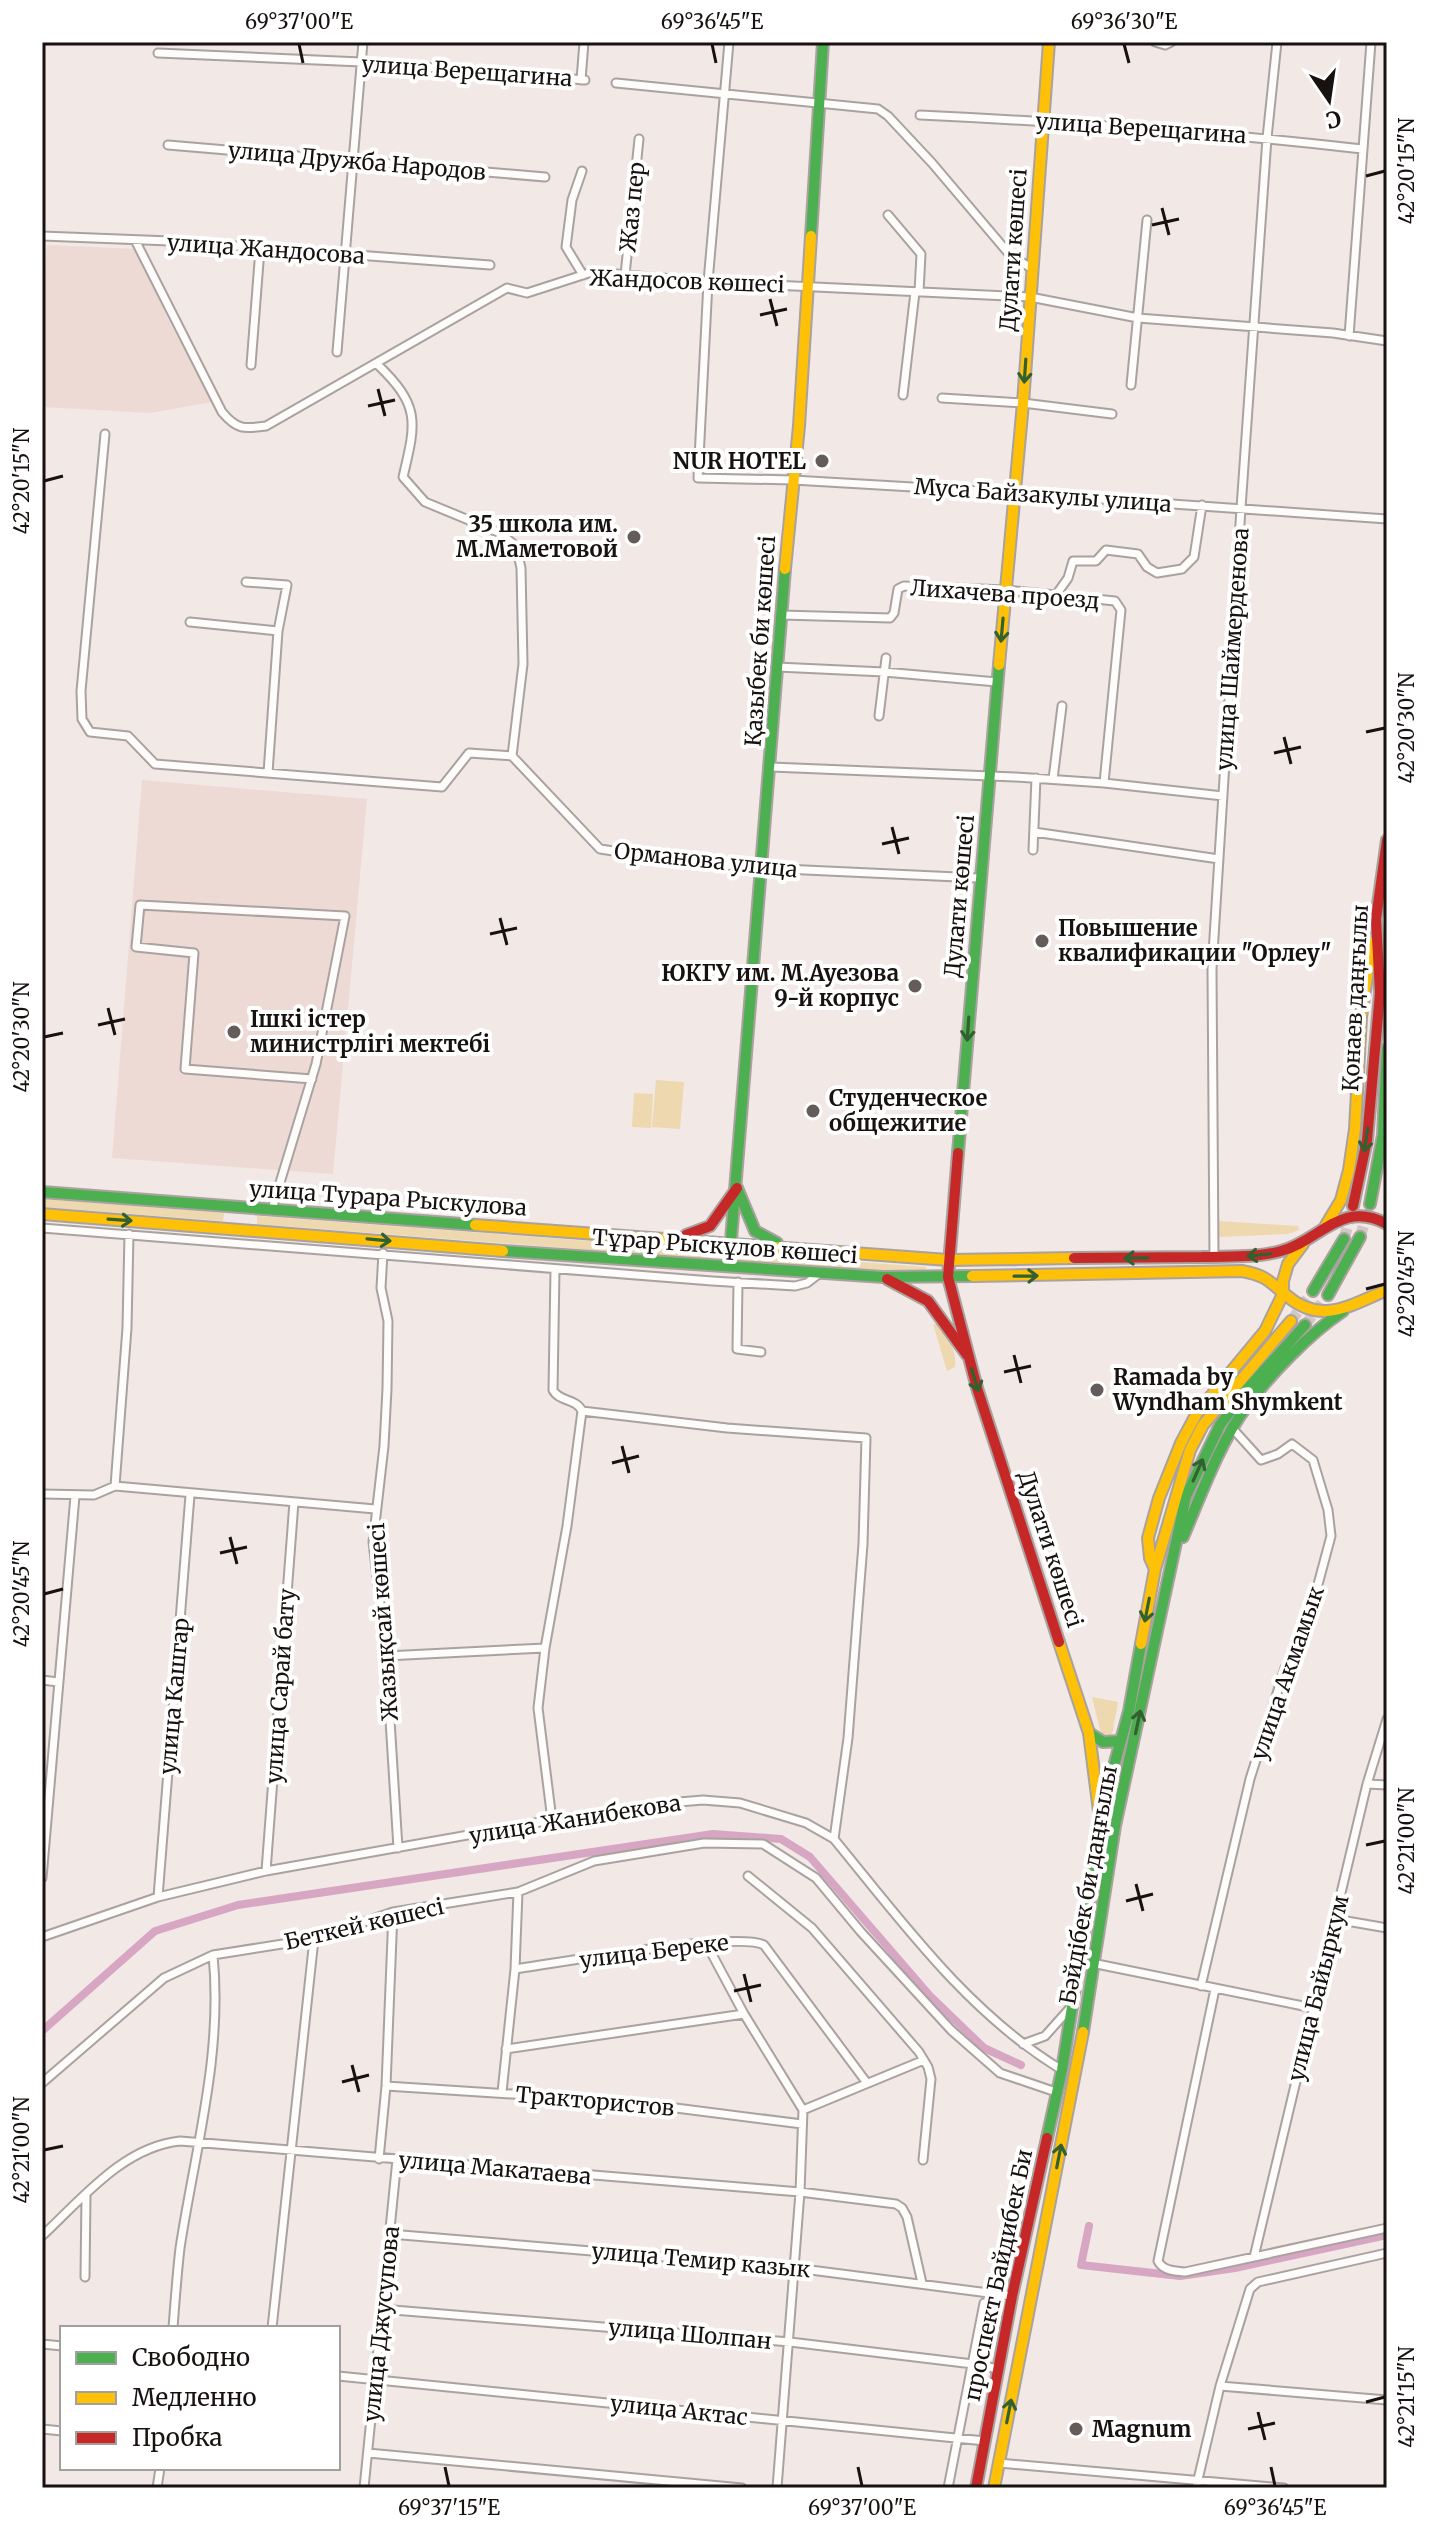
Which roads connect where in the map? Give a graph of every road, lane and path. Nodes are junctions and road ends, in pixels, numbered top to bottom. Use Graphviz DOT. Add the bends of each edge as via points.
graph roads {
  1 [pos="363,42"];
  2 [pos="584,42"];
  3 [pos="729,42"];
  4 [pos="823,42"];
  5 [pos="1049,42"];
  6 [pos="1155,42"];
  7 [pos="1171,42"];
  8 [pos="1277,42"];
  9 [pos="1371,42"];
  10 [pos="158,53"];
  11 [pos="361,62"];
  12 [pos="616,83"];
  13 [pos="725,93"];
  14 [pos="818,102"];
  15 [pos="920,115"];
  16 [pos="1042,120"];
  17 [pos="1267,138"];
  18 [pos="639,139"];
  19 [pos="168,145"];
  20 [pos="1362,149"];
  21 [pos="354,159"];
  22 [pos="582,171"];
  23 [pos="545,177"];
  24 [pos="888,215"];
  25 [pos="1147,220"];
  26 [pos="42,236"];
  27 [pos="135,240"];
  28 [pos="260,249"];
  29 [pos="346,255"];
  30 [pos="490,265"];
  31 [pos="1031,268"];
  32 [pos="583,275"];
  33 [pos="625,275"];
  34 [pos="708,282"];
  35 [pos="809,286"];
  36 [pos="917,292"];
  37 [pos="1030,297"];
  38 [pos="1138,318"];
  39 [pos="1255,327"];
  40 [pos="1349,336"];
  41 [pos="1387,341"];
  42 [pos="337,352"];
  43 [pos="377,364"];
  44 [pos="251,365"];
  45 [pos="1131,385"];
  46 [pos="903,395"];
  47 [pos="942,398"];
  48 [pos="1023,403"];
  49 [pos="1112,414"];
  50 [pos="105,434"];
  51 [pos="793,480"];
  52 [pos="1015,493"];
  53 [pos="1202,505"];
  54 [pos="1241,508"];
  55 [pos="1387,519"];
  56 [pos="246,582"];
  57 [pos="1005,590"];
  58 [pos="1056,595"];
  59 [pos="781,615"];
  60 [pos="190,622"];
  61 [pos="278,631"];
  62 [pos="886,658"];
  63 [pos="777,667"];
  64 [pos="884,672"];
  65 [pos="997,682"];
  66 [pos="1062,706"];
  67 [pos="879,716"];
  68 [pos="512,756"];
  69 [pos="771,767"];
  70 [pos="268,773"];
  71 [pos="990,777"];
  72 [pos="1036,778"];
  73 [pos="1053,779"];
  74 [pos="1104,783"];
  75 [pos="1223,796"];
  76 [pos="1034,832"];
  77 [pos="1387,840"];
  78 [pos="1033,850"];
  79 [pos="1219,859"];
  80 [pos="762,868"];
  81 [pos="979,878"];
  82 [pos="1376,919"];
  83 [pos="1387,1049"];
  84 [pos="312,1079"];
  85 [pos="737,1188"];
  86 [pos="42,1192"];
  87 [pos="1370,1204"];
  88 [pos="1353,1206"];
  89 [pos="242,1207"];
  90 [pos="272,1209"];
  91 [pos="42,1214"];
  92 [pos="1387,1224"];
  93 [pos="1326,1225"];
  94 [pos="42,1228"];
  95 [pos="241,1228"];
  96 [pos="129,1234"];
  97 [pos="1360,1237"];
  98 [pos="657,1238"];
  99 [pos="1344,1239"];
  100 [pos="731,1242"];
  101 [pos="1303,1244"];
  102 [pos="797,1249"];
  103 [pos="383,1253"];
  104 [pos="530,1253"];
  105 [pos="1214,1257"];
  106 [pos="948,1260"];
  107 [pos="729,1265"];
  108 [pos="529,1268"];
  109 [pos="555,1270"];
  110 [pos="820,1273"];
  111 [pos="883,1277"];
  112 [pos="948,1277"];
  113 [pos="728,1282"];
  114 [pos="738,1282"];
  115 [pos="1385,1288"];
  116 [pos="1313,1291"];
  117 [pos="1283,1294"];
  118 [pos="1328,1295"];
  119 [pos="1345,1309"];
  120 [pos="1291,1321"];
  121 [pos="1305,1325"];
  122 [pos="761,1352"];
  123 [pos="967,1355"];
  124 [pos="582,1411"];
  125 [pos="1233,1429"];
  126 [pos="115,1486"];
  127 [pos="42,1494"];
  128 [pos="190,1495"];
  129 [pos="75,1496"];
  130 [pos="294,1502"];
  131 [pos="375,1509"];
  132 [pos="1171,1564"];
  133 [pos="1155,1569"];
  134 [pos="545,1648"];
  135 [pos="386,1656"];
  136 [pos="42,1680"];
  137 [pos="58,1682"];
  138 [pos="1387,1719"];
  139 [pos="1089,1733"];
  140 [pos="1120,1741"];
  141 [pos="1367,1784"];
  142 [pos="1387,1785"];
  143 [pos="552,1820"];
  144 [pos="1101,1825"];
  145 [pos="834,1839"];
  146 [pos="398,1848"];
  147 [pos="266,1871"];
  148 [pos="748,1876"];
  149 [pos="42,1878"];
  150 [pos="518,1892"];
  151 [pos="158,1897"];
  152 [pos="393,1912"];
  153 [pos="1335,1919"];
  154 [pos="1387,1928"];
  155 [pos="42,1937"];
  156 [pos="314,1939"];
  157 [pos="706,1943"];
  158 [pos="213,1955"];
  159 [pos="1092,1963"];
  160 [pos="515,1969"];
  161 [pos="1201,1986"];
  162 [pos="1215,1989"];
  163 [pos="1073,2003"];
  164 [pos="1313,2008"];
  165 [pos="744,2014"];
  166 [pos="1023,2044"];
  167 [pos="506,2049"];
  168 [pos="924,2060"];
  169 [pos="1062,2070"];
  170 [pos="42,2083"];
  171 [pos="867,2083"];
  172 [pos="386,2086"];
  173 [pos="502,2092"];
  174 [pos="1056,2092"];
  175 [pos="803,2110"];
  176 [pos="802,2124"];
  177 [pos="200,2143"];
  178 [pos="292,2151"];
  179 [pos="379,2159"];
  180 [pos="397,2159"];
  181 [pos="923,2160"];
  182 [pos="800,2192"];
  183 [pos="86,2195"];
  184 [pos="1387,2228"];
  185 [pos="390,2234"];
  186 [pos="42,2236"];
  187 [pos="1387,2253"];
  188 [pos="1254,2257"];
  189 [pos="795,2268"];
  190 [pos="85,2277"];
  191 [pos="922,2283"];
  192 [pos="1012,2296"];
  193 [pos="984,2303"];
  194 [pos="381,2309"];
  195 [pos="173,2326"];
  196 [pos="272,2326"];
  197 [pos="790,2342"];
  198 [pos="973,2364"];
  199 [pos="998,2369"];
  200 [pos="340,2376"];
  201 [pos="374,2380"];
  202 [pos="1220,2386"];
  203 [pos="1387,2400"];
  204 [pos="783,2420"];
  205 [pos="958,2439"];
  206 [pos="985,2441"];
  207 [pos="368,2453"];
  208 [pos="999,2463"];
  209 [pos="1197,2484"];
  210 [pos="364,2488"];
  211 [pos="742,2488"];
  212 [pos="777,2488"];
  213 [pos="948,2488"];
  214 [pos="976,2488"];
  215 [pos="994,2488"];
  216 [pos="1284,2488"];
  1 -- 11 [label="street"];
  2 -- 11 [label="street, улица Верещагина" via="583,80"];
  3 -- 13 [label="street"];
  4 -- 14 [label="main road, Қазыбек би көшесі"];
  5 -- 16 [label="main road, Дулати көшесі"];
  6 -- 7 [label="street"];
  8 -- 17 [label="street, улица Шаймерденова"];
  9 -- 20 [label="street"];
  10 -- 11 [label="street, улица Верещагина"];
  11 -- 21 [label="street"];
  12 -- 13 [label="street"];
  13 -- 14 [label="street"];
  13 -- 34 [label="street"];
  14 -- 31 [label="street" via="878,109 888,116 1010,255"];
  14 -- 35 [label="main road, Қазыбек би көшесі"];
  15 -- 16 [label="street, улица Верещагина"];
  16 -- 17 [label="street, улица Верещагина"];
  16 -- 31 [label="main road, Дулати көшесі"];
  17 -- 20 [label="street, улица Верещагина"];
  17 -- 39 [label="street, улица Шаймерденова"];
  18 -- 33 [label="street, Жаз пер"];
  19 -- 21 [label="street, улица Дружба Народов"];
  20 -- 40 [label="street"];
  21 -- 23 [label="street, улица Дружба Народов"];
  21 -- 29 [label="street"];
  22 -- 32 [label="street" via="566,247"];
  24 -- 36 [label="street" via="921,254"];
  25 -- 38 [label="street"];
  26 -- 27 [label="street, улица Жандосова"];
  27 -- 28 [label="street, улица Жандосова"];
  27 -- 43 [label="street, Жандосов көшесі" via="232,424 266,426"];
  28 -- 29 [label="street, улица Жандосова"];
  28 -- 44 [label="street"];
  29 -- 30 [label="street, улица Жандосова"];
  29 -- 42 [label="street"];
  31 -- 37 [label="main road, Дулати көшесі"];
  32 -- 33 [label="street, Жандосов көшесі"];
  32 -- 43 [label="street, Жандосов көшесі" via="527,293 507,288"];
  33 -- 34 [label="street, Жандосов көшесі"];
  34 -- 35 [label="street, Жандосов көшесі"];
  34 -- 51 [label="street, Муса Байзакулы улица" via="698,478"];
  35 -- 36 [label="street, Жандосов көшесі"];
  35 -- 51 [label="main road, Қазыбек би көшесі"];
  36 -- 37 [label="street, Жандосов көшесі"];
  36 -- 46 [label="street"];
  37 -- 38 [label="street, Жандосов көшесі"];
  37 -- 48 [label="main road, Дулати көшесі, one-way"];
  38 -- 39 [label="street, Жандосов көшесі"];
  38 -- 45 [label="street"];
  39 -- 40 [label="street, Жандосов көшесі"];
  39 -- 54 [label="street, улица Шаймерденова"];
  40 -- 41 [label="street, Жандосов көшесі"];
  43 -- 68 [label="street" via="404,393 413,416 403,477 425,502 500,533 516,546 523,664"];
  47 -- 48 [label="street"];
  48 -- 49 [label="street"];
  48 -- 52 [label="main road, Дулати көшесі"];
  50 -- 70 [label="street" via="82,719 90,732 128,736 155,764"];
  51 -- 52 [label="street, Муса Байзакулы улица"];
  51 -- 59 [label="main road, Қазыбек би көшесі"];
  52 -- 53 [label="street, Муса Байзакулы улица"];
  52 -- 57 [label="main road, Дулати көшесі"];
  53 -- 54 [label="street, Муса Байзакулы улица"];
  53 -- 58 [label="street" via="1194,557 1182,569 1157,573 1138,554 1106,550 1096,561 1073,561"];
  54 -- 55 [label="street, Муса Байзакулы улица"];
  54 -- 75 [label="street, улица Шаймерденова"];
  56 -- 61 [label="street" via="287,585"];
  57 -- 58 [label="street, Лихачева проезд"];
  57 -- 59 [label="street, Лихачева проезд" via="904,586 898,589 890,618"];
  57 -- 65 [label="main road, Дулати көшесі, one-way"];
  58 -- 74 [label="street, Лихачева проезд" via="1115,601 1121,610"];
  59 -- 63 [label="main road, Қазыбек би көшесі"];
  60 -- 61 [label="street"];
  61 -- 70 [label="street"];
  62 -- 64 [label="street"];
  63 -- 64 [label="street"];
  63 -- 69 [label="main road, Қазыбек би көшесі"];
  64 -- 65 [label="street"];
  64 -- 67 [label="street"];
  65 -- 71 [label="main road, Дулати көшесі"];
  66 -- 73 [label="street"];
  68 -- 70 [label="street" via="469,753 442,787"];
  68 -- 80 [label="street, Орманова улица" via="600,849"];
  69 -- 71 [label="street"];
  69 -- 80 [label="main road, Қазыбек би көшесі"];
  71 -- 72 [label="street"];
  71 -- 81 [label="main road, Дулати көшесі"];
  72 -- 73 [label="street"];
  72 -- 76 [label="street"];
  73 -- 74 [label="street"];
  74 -- 75 [label="street"];
  75 -- 79 [label="street, улица Шаймерденова"];
  76 -- 78 [label="street"];
  76 -- 79 [label="street"];
  77 -- 82 [label="main road, Қонаев даңғылы"];
  79 -- 105 [label="street, улица Шаймерденова" via="1212,969"];
  80 -- 81 [label="street, Орманова улица"];
  80 -- 85 [label="main road, Қазыбек би көшесі"];
  81 -- 106 [label="main road, Дулати көшесі, one-way"];
  82 -- 88 [label="main road, Қонаев даңғылы, one-way" via="1380,993 1367,1140"];
  82 -- 93 [label="main road" via="1361,1017 1349,1170 1341,1200"];
  83 -- 87 [label="main road" via="1383,1135"];
  84 -- 84 [label="street" via="345,916 140,905 136,947 194,953 185,1069"];
  84 -- 90 [label="street"];
  85 -- 98 [label="main road" via="703,1230"];
  85 -- 100 [label="main road, Қазыбек би көшесі"];
  85 -- 102 [label="main road" via="755,1231"];
  86 -- 89 [label="main road, улица Турара Рыскулова"];
  89 -- 90 [label="main road, улица Турара Рыскулова"];
  89 -- 95 [label="main road"];
  90 -- 98 [label="main road, улица Турара Рыскулова"];
  91 -- 95 [label="main road, Тұрар Рыскұлов көшесі, one-way"];
  92 -- 93 [label="main road" via="1360,1216"];
  93 -- 101 [label="main road"];
  94 -- 96 [label="street"];
  95 -- 104 [label="main road, Тұрар Рыскұлов көшесі, one-way"];
  96 -- 103 [label="street"];
  96 -- 126 [label="street"];
  97 -- 118 [label="main road"];
  98 -- 100 [label="main road, улица Турара Рыскулова"];
  99 -- 116 [label="main road"];
  100 -- 102 [label="main road, Тұрар Рыскұлов көшесі"];
  100 -- 107 [label="main road, Қазыбек би көшесі"];
  101 -- 105 [label="main road, one-way" via="1269,1254"];
  101 -- 117 [label="main road" via="1288,1264"];
  102 -- 106 [label="main road, Тұрар Рыскұлов көшесі"];
  103 -- 108 [label="street"];
  103 -- 131 [label="street, Жазықсай көшесі" via="387,1389"];
  104 -- 107 [label="main road, Тұрар Рыскұлов көшесі"];
  104 -- 108 [label="street"];
  105 -- 106 [label="main road, one-way"];
  106 -- 112 [label="main road, Дулати көшесі"];
  107 -- 110 [label="main road, Тұрар Рыскұлов көшесі"];
  107 -- 113 [label="street"];
  108 -- 109 [label="street"];
  109 -- 113 [label="street"];
  109 -- 124 [label="street" via="553,1390"];
  110 -- 111 [label="main road, Тұрар Рыскұлов көшесі"];
  110 -- 114 [label="street" via="795,1286"];
  111 -- 112 [label="main road, Тұрар Рыскұлов көшесі"];
  111 -- 123 [label="main road" via="928,1301"];
  112 -- 117 [label="main road, Тұрар Рыскұлов көшесі, one-way" via="1242,1271 1269,1276"];
  112 -- 123 [label="main road, Дулати көшесі"];
  113 -- 114 [label="street"];
  114 -- 122 [label="street" via="737,1349"];
  115 -- 119 [label="main road, Тұрар Рыскұлов көшесі"];
  117 -- 119 [label="main road, Тұрар Рыскұлов көшесі" via="1307,1311"];
  117 -- 133 [label="main road" via="1265,1331 1197,1413 1181,1443 1148,1538"];
  119 -- 125 [label="main road" via="1314,1331 1245,1408"];
  120 -- 133 [label="main road, Бәйдібек би даңғылы" via="1203,1425 1186,1462"];
  132 -- 121 [label="main road, Бәйдібек би даңғылы, one-way" via="1186,1496 1220,1425"];
  123 -- 139 [label="main road, Дулати көшесі, one-way"];
  124 -- 134 [label="street"];
  124 -- 145 [label="street" via="866,1438 848,1738"];
  125 -- 132 [label="main road"];
  125 -- 161 [label="street, улица Акмамык" via="1261,1460 1292,1444 1313,1460 1331,1536 1302,1644 1285,1668 1250,1779"];
  126 -- 128 [label="street"];
  126 -- 129 [label="street"];
  127 -- 129 [label="street"];
  128 -- 130 [label="street"];
  128 -- 151 [label="street, улица Кашгар"];
  129 -- 137 [label="street"];
  130 -- 131 [label="street"];
  130 -- 147 [label="street, улица Сарай бату"];
  131 -- 135 [label="street, Жазықсай көшесі" via="373,1542"];
  159 -- 132 [label="main road, Бәйдібек би даңғылы, one-way" via="1115,1826"];
  133 -- 140 [label="main road, Бәйдібек би даңғылы, one-way"];
  134 -- 135 [label="street"];
  134 -- 143 [label="street" via="538,1708"];
  135 -- 146 [label="street, Жазықсай көшесі"];
  136 -- 137 [label="street"];
  137 -- 149 [label="street"];
  138 -- 141 [label="street, улица Байыркум"];
  139 -- 140 [label="main road" via="1097,1741"];
  139 -- 144 [label="main road, Дулати көшесі"];
  140 -- 144 [label="main road, Бәйдібек би даңғылы"];
  141 -- 142 [label="street"];
  141 -- 153 [label="street, улица Байыркум"];
  143 -- 145 [label="street, улица Жанибекова" via="703,1800 773,1811"];
  143 -- 146 [label="street, улица Жанибекова"];
  144 -- 163 [label="main road, Бәйдібек би даңғылы"];
  145 -- 166 [label="street, улица Жанибекова" via="969,1999"];
  146 -- 147 [label="street, улица Жанибекова"];
  147 -- 151 [label="street, улица Жанибекова"];
  148 -- 168 [label="street" via="812,1928"];
  150 -- 152 [label="street, Беткей көшесі"];
  150 -- 160 [label="street"];
  150 -- 174 [label="street, Беткей көшесі" via="594,1861 704,1843 763,1844 816,1878 951,2030 1000,2073"];
  151 -- 155 [label="street, улица Жанибекова"];
  152 -- 156 [label="street, Беткей көшесі"];
  152 -- 172 [label="street"];
  153 -- 154 [label="street"];
  153 -- 164 [label="street, улица Байыркум"];
  156 -- 158 [label="street, Беткей көшесі"];
  156 -- 178 [label="street"];
  157 -- 160 [label="street, улица Береке"];
  157 -- 165 [label="street"];
  157 -- 171 [label="street, улица Береке" via="755,1940 764,1945"];
  158 -- 170 [label="street, Беткей көшесі" via="164,1978"];
  158 -- 177 [label="street" via="215,2023"];
  159 -- 161 [label="street"];
  208 -- 159 [label="main road, Бәйдібек би даңғылы, one-way" via="1079,2055"];
  160 -- 167 [label="street"];
  161 -- 162 [label="street"];
  162 -- 164 [label="street"];
  162 -- 188 [label="street" via="1158,2261 1164,2268 1185,2272"];
  163 -- 166 [label="street" via="1045,2036"];
  163 -- 169 [label="main road, Бәйдібек би даңғылы"];
  164 -- 188 [label="street, улица Байыркум"];
  165 -- 167 [label="street"];
  165 -- 175 [label="street"];
  166 -- 169 [label="street, улица Жанибекова"];
  167 -- 173 [label="street"];
  168 -- 171 [label="street"];
  168 -- 181 [label="street" via="931,2092"];
  169 -- 174 [label="main road, проспект Байдибек Би"];
  171 -- 175 [label="street"];
  172 -- 173 [label="street, Трактористов"];
  172 -- 179 [label="street"];
  173 -- 176 [label="street, Трактористов"];
  174 -- 192 [label="main road, проспект Байдибек Би"];
  175 -- 176 [label="street"];
  176 -- 182 [label="street"];
  177 -- 178 [label="street, улица Макатаева"];
  177 -- 183 [label="street, улица Макатаева" via="146,2148"];
  177 -- 195 [label="street" via="180,2249"];
  178 -- 179 [label="street, улица Макатаева"];
  178 -- 196 [label="street"];
  179 -- 180 [label="street, улица Макатаева"];
  180 -- 182 [label="street, улица Макатаева"];
  180 -- 185 [label="street, улица Джусупова"];
  182 -- 189 [label="street"];
  182 -- 191 [label="street, улица Макатаева" via="902,2208"];
  183 -- 186 [label="street, улица Макатаева"];
  183 -- 190 [label="street"];
  184 -- 188 [label="street"];
  185 -- 189 [label="street, улица Темир казык"];
  185 -- 194 [label="street, улица Джусупова"];
  187 -- 202 [label="street" via="1258,2282 1246,2298"];
  189 -- 191 [label="street, улица Темир казык"];
  189 -- 197 [label="street"];
  191 -- 192 [label="street, улица Темир казык"];
  192 -- 199 [label="main road, проспект Байдибек Би"];
  193 -- 198 [label="street"];
  194 -- 197 [label="street, улица Шолпан"];
  194 -- 201 [label="street, улица Джусупова"];
  197 -- 198 [label="street, улица Шолпан"];
  197 -- 204 [label="street"];
  198 -- 199 [label="street, улица Шолпан"];
  198 -- 205 [label="street"];
  199 -- 206 [label="main road, проспект Байдибек Би"];
  200 -- 201 [label="street, улица Актас"];
  201 -- 204 [label="street, улица Актас"];
  201 -- 207 [label="street, улица Джусупова"];
  202 -- 203 [label="street"];
  202 -- 209 [label="street"];
  204 -- 205 [label="street, улица Актас"];
  204 -- 212 [label="street"];
  205 -- 206 [label="street, улица Актас"];
  205 -- 213 [label="street"];
  206 -- 214 [label="main road, проспект Байдибек Би"];
  207 -- 210 [label="street, улица Джусупова"];
  207 -- 211 [label="street"];
  208 -- 209 [label="street"];
  208 -- 215 [label="main road, Бәйдібек би даңғылы"];
  209 -- 216 [label="street"];
}
